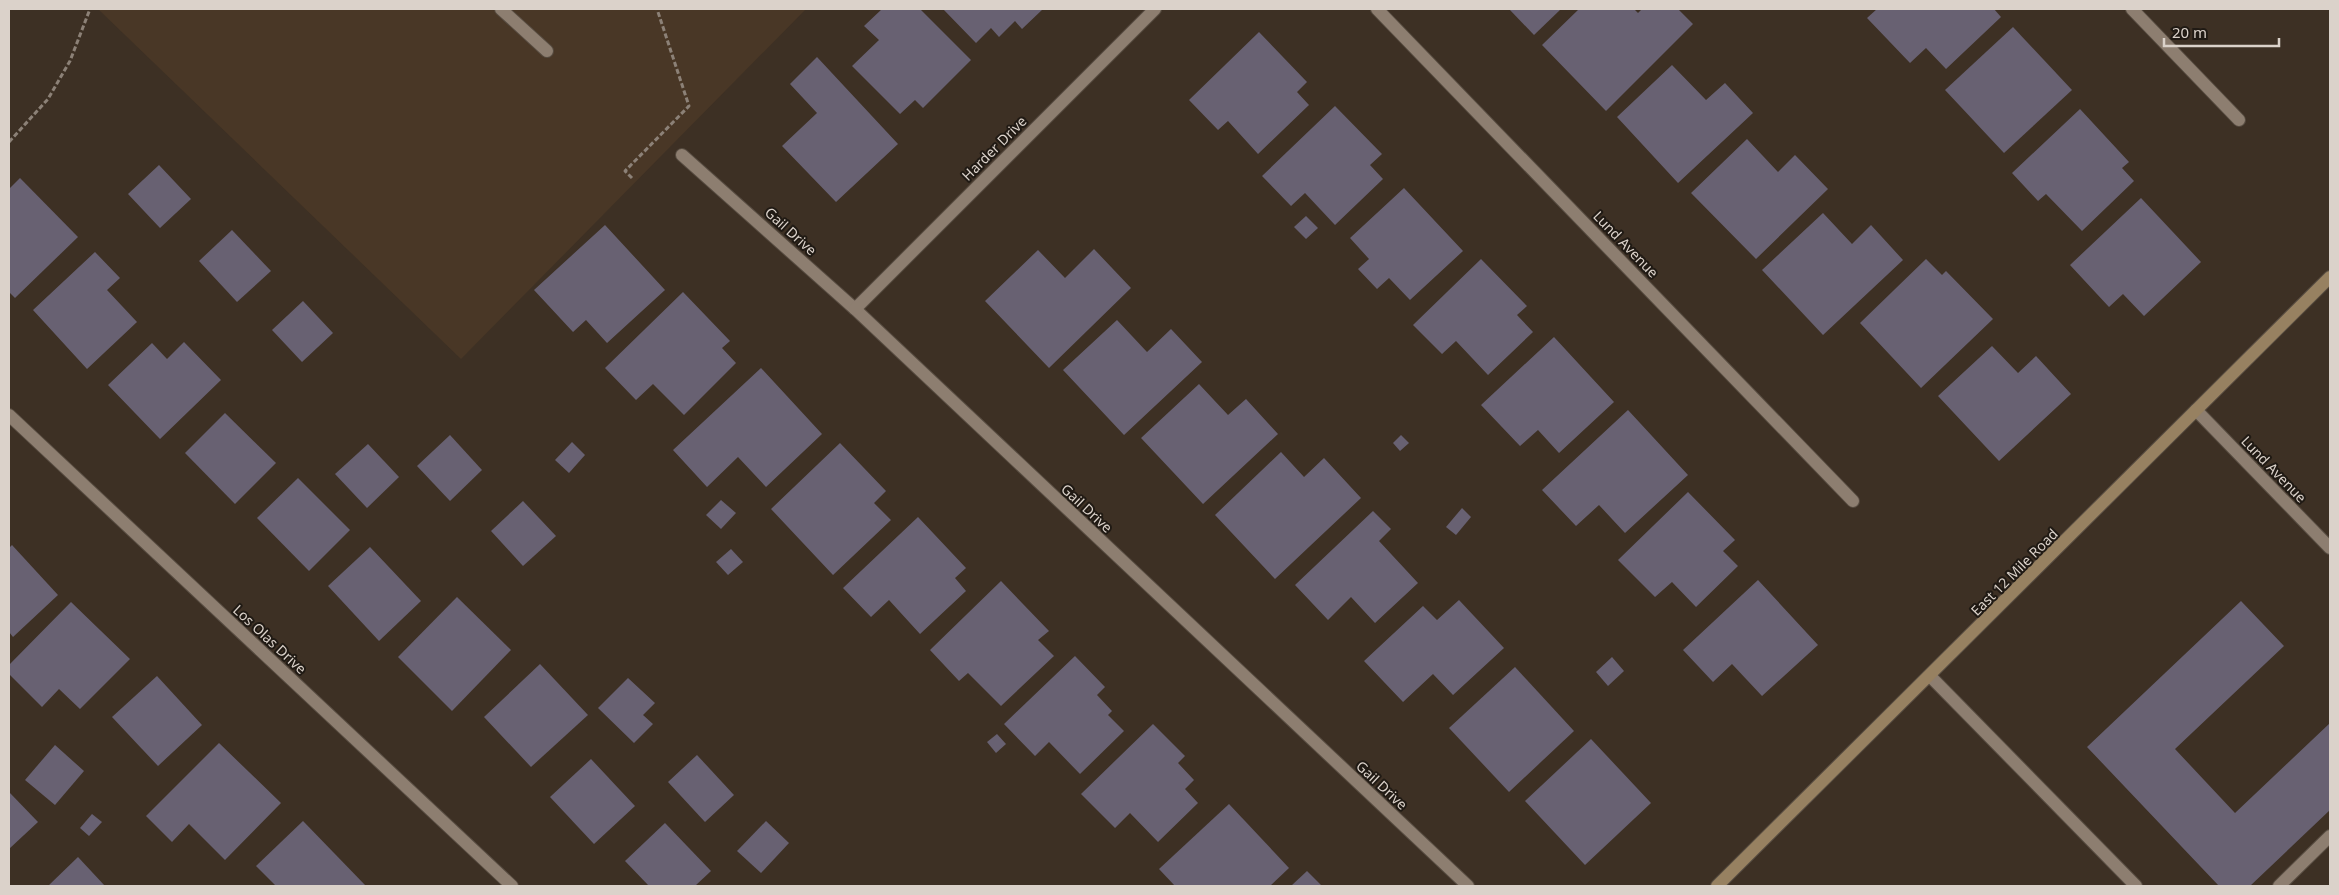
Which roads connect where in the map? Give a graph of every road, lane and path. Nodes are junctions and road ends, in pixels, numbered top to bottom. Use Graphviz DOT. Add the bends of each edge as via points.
graph roads {
  1 [pos="90,9"];
  2 [pos="501,9"];
  3 [pos="657,9"];
  4 [pos="1155,9"];
  5 [pos="1377,9"];
  6 [pos="2132,9"];
  7 [pos="547,51"];
  8 [pos="2239,120"];
  9 [pos="9,142"];
  10 [pos="682,155"];
  11 [pos="632,178"];
  12 [pos="2330,277"];
  13 [pos="855,309"];
  14 [pos="2196,410"];
  15 [pos="9,415"];
  16 [pos="1853,501"];
  17 [pos="2330,548"];
  18 [pos="1930,676"];
  19 [pos="2330,836"];
  20 [pos="512,886"];
  21 [pos="1468,886"];
  22 [pos="1717,886"];
  23 [pos="2136,886"];
  24 [pos="2279,886"];
  1 -- 9 [label="path" via="70,61 48,99"];
  2 -- 7 [label="street"];
  3 -- 11 [label="path" via="690,106 625,171"];
  4 -- 13 [label="street, Harder Drive"];
  5 -- 16 [label="street, Lund Avenue"];
  6 -- 8 [label="street"];
  10 -- 13 [label="street, Gail Drive"];
  12 -- 14 [label="main road, East 12 Mile Road"];
  13 -- 21 [label="street, Gail Drive"];
  14 -- 17 [label="street, Lund Avenue"];
  14 -- 18 [label="main road, East 12 Mile Road"];
  15 -- 20 [label="street, Los Olas Drive"];
  18 -- 22 [label="main road, East 12 Mile Road"];
  18 -- 23 [label="street"];
  19 -- 24 [label="street"];
}
